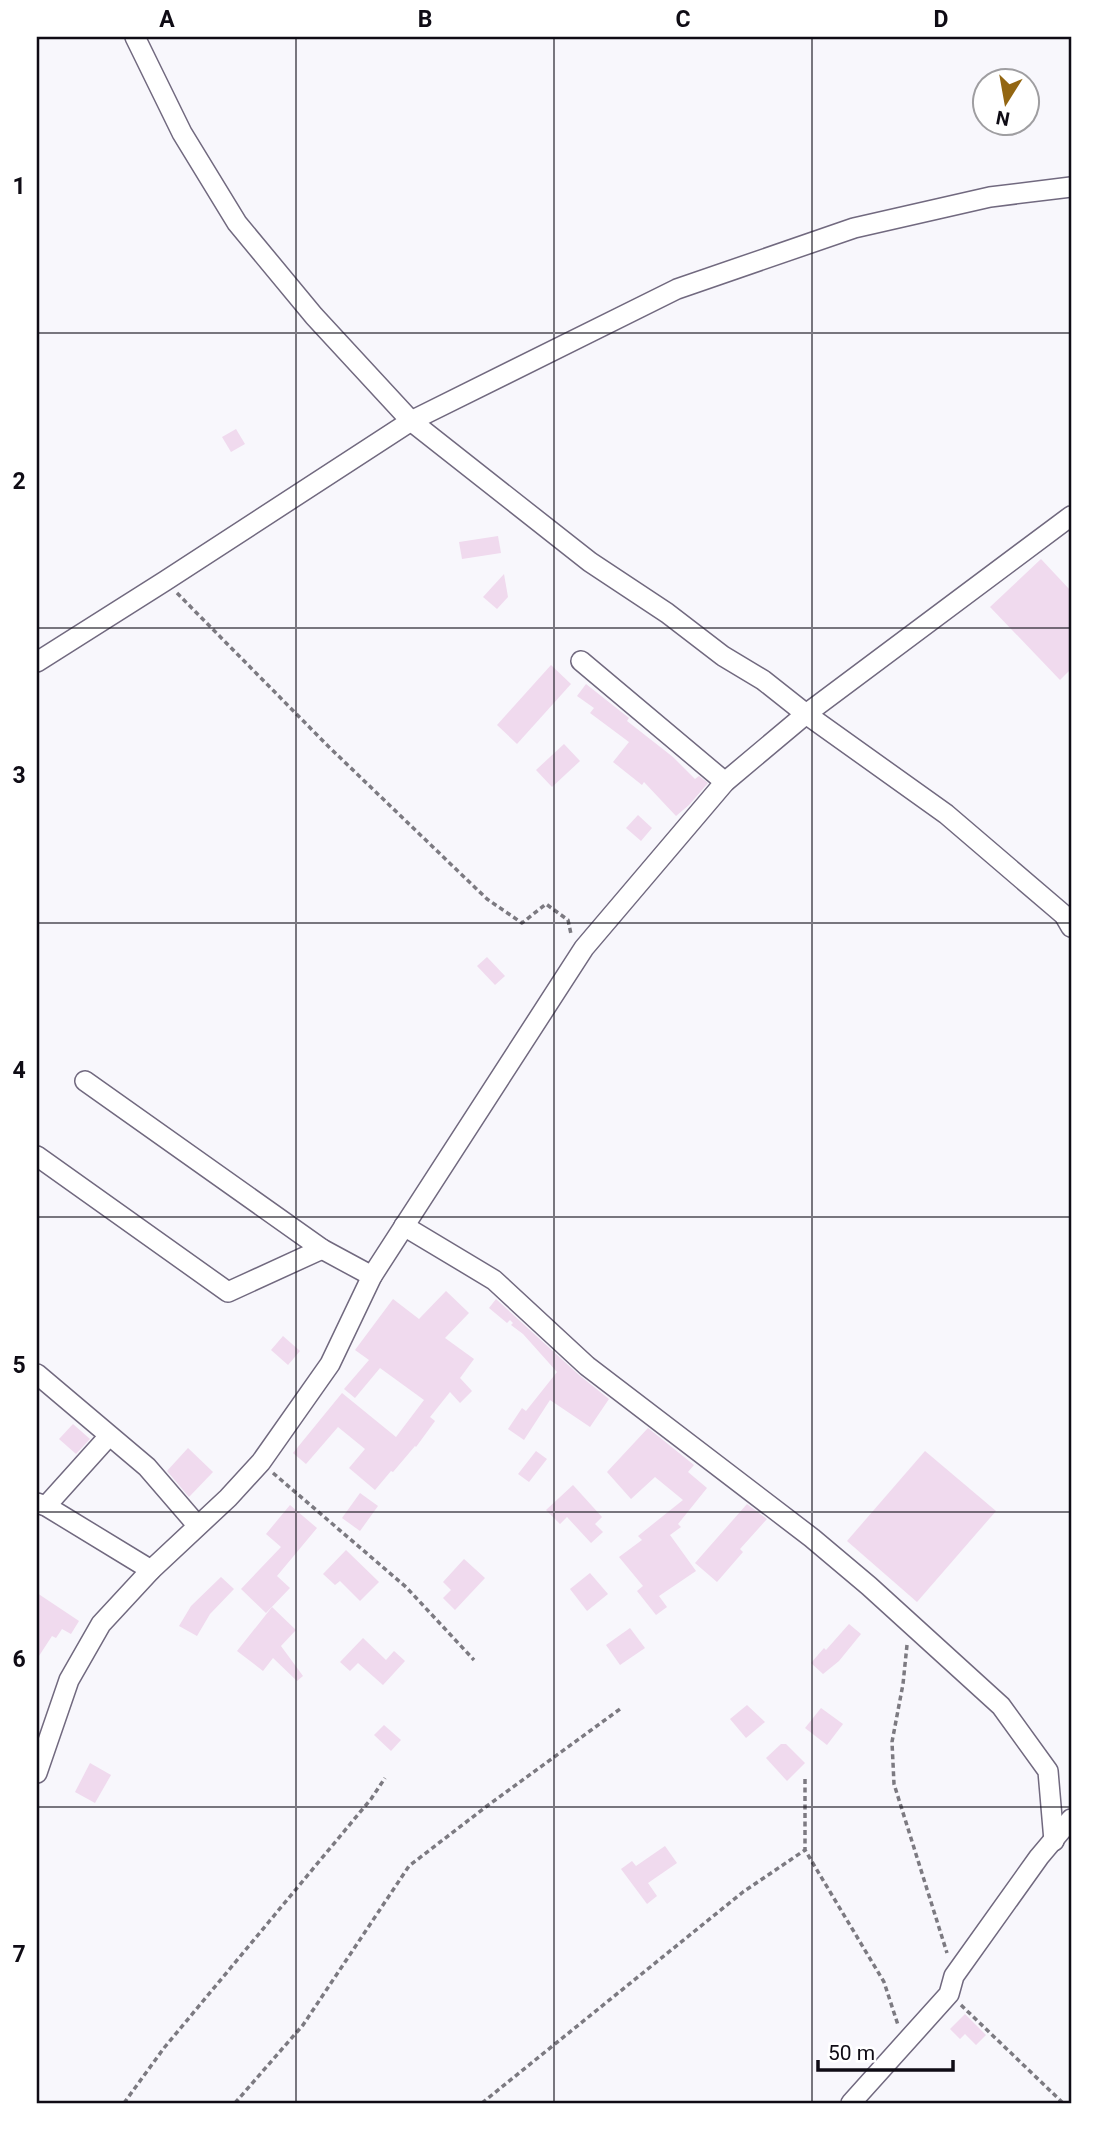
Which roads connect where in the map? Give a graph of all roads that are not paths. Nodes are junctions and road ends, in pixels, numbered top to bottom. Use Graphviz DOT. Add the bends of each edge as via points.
graph roads {
  1 [pos="135,37"];
  2 [pos="1071,187"];
  3 [pos="411,421"];
  4 [pos="1071,516"];
  5 [pos="581,661"];
  6 [pos="37,662"];
  7 [pos="806,714"];
  8 [pos="725,782"];
  9 [pos="1071,927"];
  10 [pos="85,1080"];
  11 [pos="37,1156"];
  12 [pos="404,1226"];
  13 [pos="322,1249"];
  14 [pos="372,1276"];
  15 [pos="37,1374"];
  16 [pos="109,1436"];
  17 [pos="42,1504"];
  18 [pos="197,1525"];
  19 [pos="150,1570"];
  20 [pos="37,1773"];
  21 [pos="1071,1819"];
  22 [pos="1054,1840"];
  23 [pos="851,2103"];
  1 -- 3 [label="street" via="182,132 237,223 314,316"];
  2 -- 3 [label="street" via="990,197 854,228 677,289"];
  3 -- 6 [label="street"];
  3 -- 7 [label="street" via="590,562"];
  4 -- 7 [label="street"];
  5 -- 8 [label="street"];
  7 -- 8 [label="street"];
  7 -- 9 [label="street" via="946,814 1063,915"];
  8 -- 12 [label="street" via="584,948"];
  10 -- 13 [label="street"];
  11 -- 13 [label="street" via="228,1292"];
  12 -- 14 [label="street"];
  12 -- 22 [label="street" via="494,1280 587,1366 812,1538 1001,1706 1048,1771"];
  13 -- 14 [label="street"];
  14 -- 18 [label="street" via="330,1364 261,1462"];
  15 -- 16 [label="street"];
  16 -- 17 [label="street"];
  16 -- 18 [label="street" via="147,1467"];
  17 -- 19 [label="street"];
  18 -- 19 [label="street"];
  19 -- 20 [label="street" via="101,1624 69,1680"];
  21 -- 22 [label="street"];
  22 -- 23 [label="street" via="952,1985"];
}
